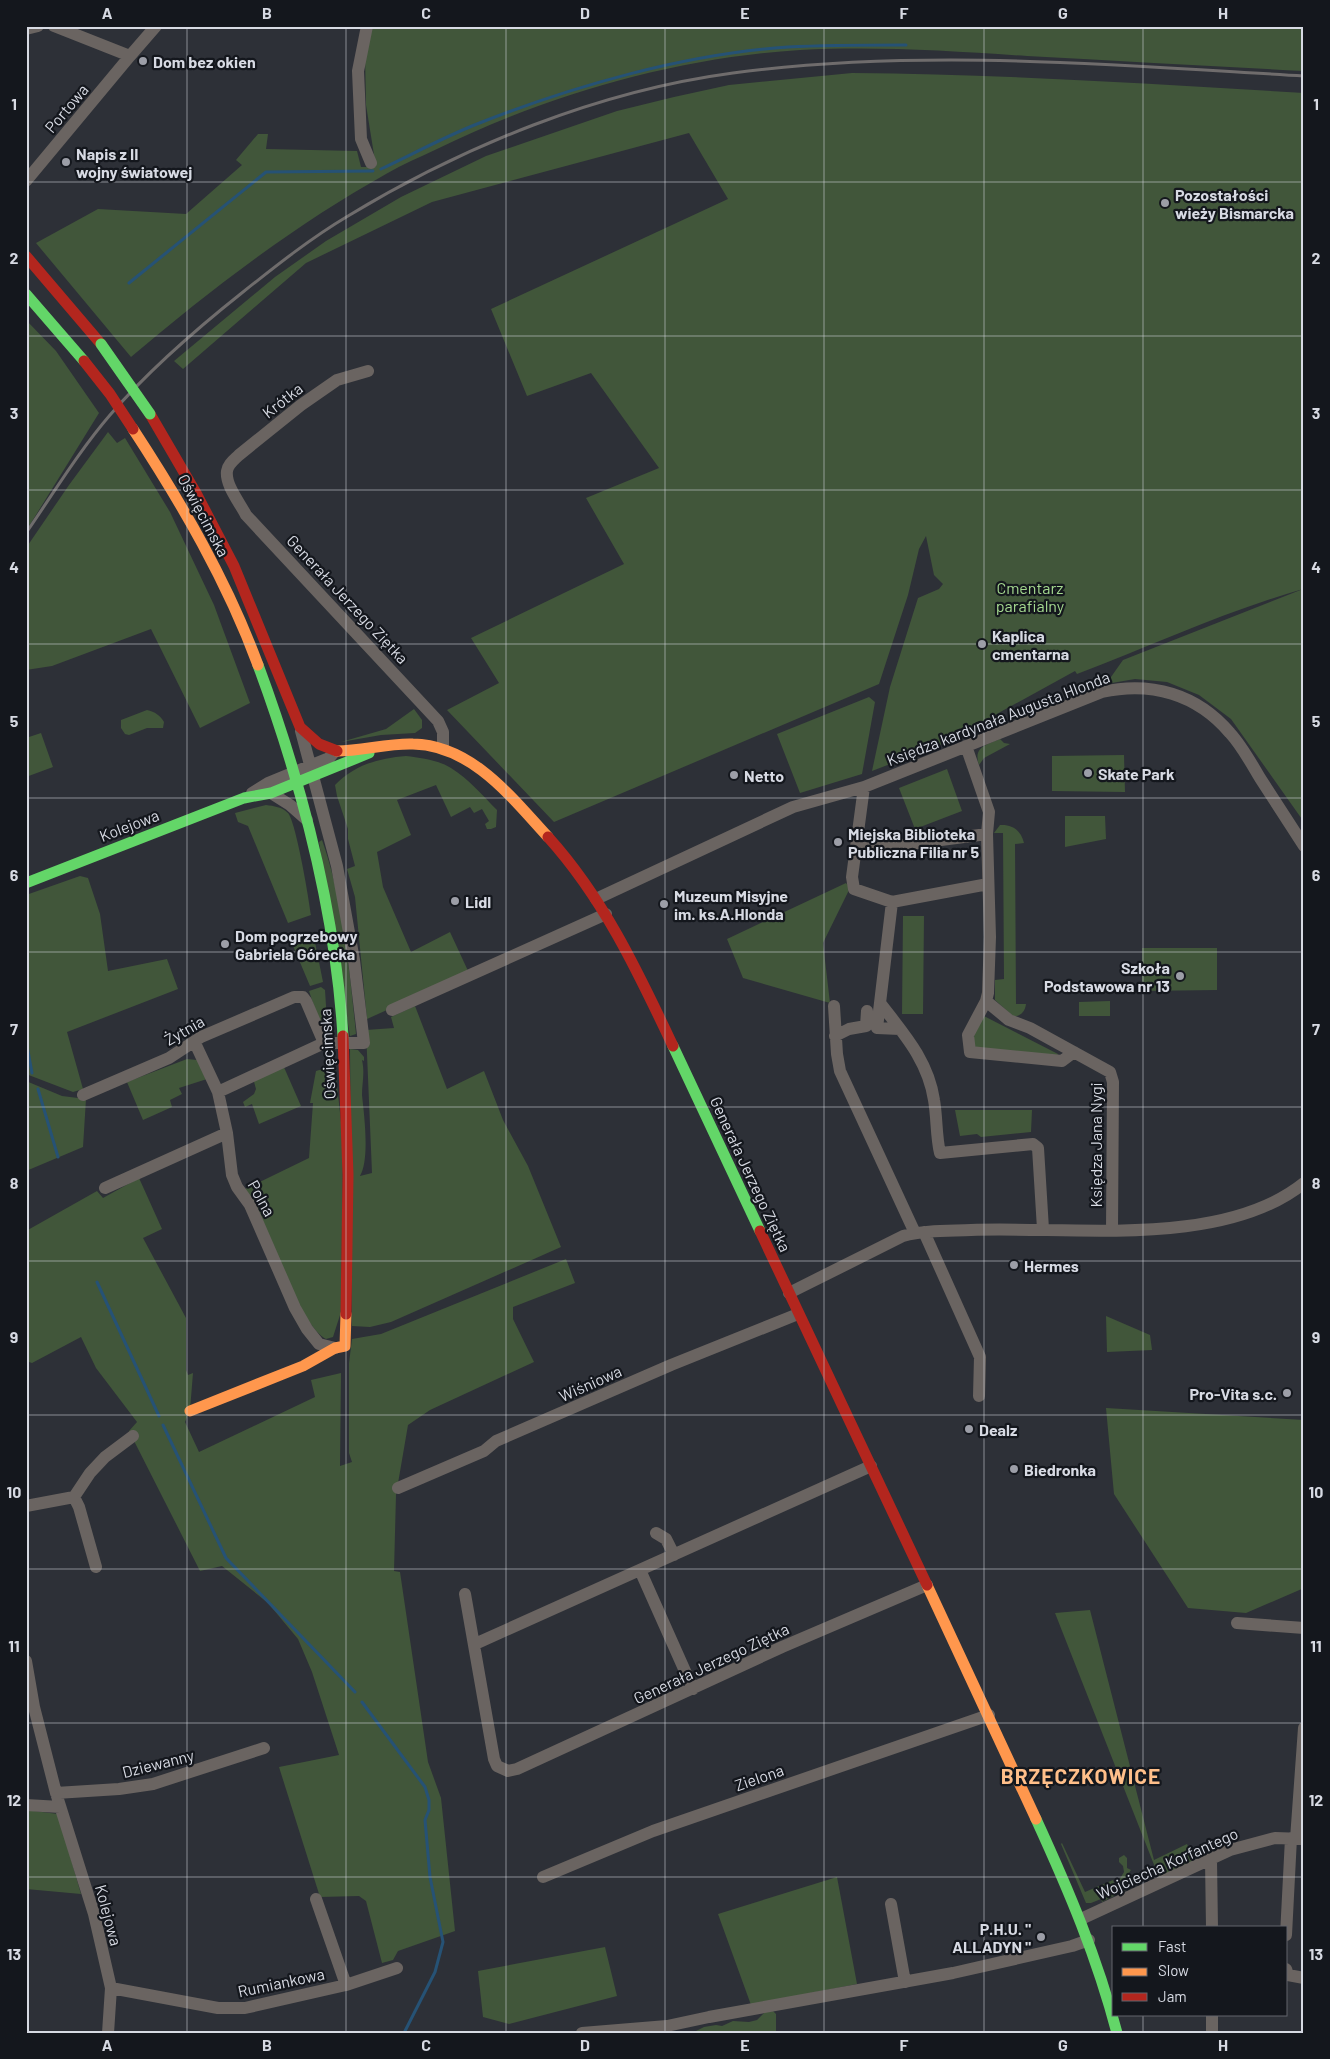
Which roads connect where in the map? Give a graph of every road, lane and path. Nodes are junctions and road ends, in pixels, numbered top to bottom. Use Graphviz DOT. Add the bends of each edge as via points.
graph roads {
  1 [pos="38,26"];
  2 [pos="54,26"];
  3 [pos="156,26"];
  4 [pos="366,26"];
  5 [pos="26,29"];
  6 [pos="130,56"];
  7 [pos="371,163"];
  8 [pos="26,181"];
  9 [pos="26,256"];
  10 [pos="26,294"];
  11 [pos="368,371"];
  12 [pos="227,472"];
  13 [pos="300,727"];
  14 [pos="383,745"];
  15 [pos="966,746"];
  16 [pos="443,748"];
  17 [pos="335,751"];
  18 [pos="312,771"];
  19 [pos="296,778"];
  20 [pos="864,787"];
  21 [pos="271,793"];
  22 [pos="244,798"];
  23 [pos="308,821"];
  24 [pos="987,834"];
  25 [pos="1304,846"];
  26 [pos="857,847"];
  27 [pos="26,882"];
  28 [pos="988,884"];
  29 [pos="596,899"];
  30 [pos="892,902"];
  31 [pos="606,914"];
  32 [pos="986,1001"];
  33 [pos="880,1003"];
  34 [pos="834,1006"];
  35 [pos="392,1010"];
  36 [pos="867,1011"];
  37 [pos="900,1029"];
  38 [pos="836,1036"];
  39 [pos="195,1043"];
  40 [pos="342,1043"];
  41 [pos="324,1044"];
  42 [pos="1074,1052"];
  43 [pos="218,1092"];
  44 [pos="83,1095"];
  45 [pos="227,1133"];
  46 [pos="1304,1183"];
  47 [pos="105,1188"];
  48 [pos="1043,1229"];
  49 [pos="1112,1230"];
  50 [pos="920,1233"];
  51 [pos="788,1293"];
  52 [pos="798,1314"];
  53 [pos="340,1347"];
  54 [pos="979,1396"];
  55 [pos="190,1411"];
  56 [pos="133,1436"];
  57 [pos="871,1466"];
  58 [pos="398,1488"];
  59 [pos="74,1497"];
  60 [pos="26,1506"];
  61 [pos="656,1533"];
  62 [pos="674,1555"];
  63 [pos="96,1567"];
  64 [pos="640,1570"];
  65 [pos="927,1585"];
  66 [pos="465,1594"];
  67 [pos="1237,1623"];
  68 [pos="1304,1628"];
  69 [pos="478,1642"];
  70 [pos="26,1662"];
  71 [pos="693,1690"];
  72 [pos="988,1716"];
  73 [pos="1304,1728"];
  74 [pos="264,1748"];
  75 [pos="56,1793"];
  76 [pos="26,1805"];
  77 [pos="60,1807"];
  78 [pos="1297,1839"];
  79 [pos="1211,1860"];
  80 [pos="543,1877"];
  81 [pos="316,1898"];
  82 [pos="891,1904"];
  83 [pos="1081,1919"];
  84 [pos="1212,1926"];
  85 [pos="1287,1926"];
  86 [pos="1089,1940"];
  87 [pos="397,1968"];
  88 [pos="1288,1975"];
  89 [pos="1304,1978"];
  90 [pos="905,1982"];
  91 [pos="346,1985"];
  92 [pos="111,1988"];
  93 [pos="1112,2014"];
  94 [pos="1113,2016"];
  95 [pos="1212,2016"];
  96 [pos="108,2033"];
  97 [pos="582,2033"];
  98 [pos="1117,2033"];
  99 [pos="1212,2033"];
  1 -- 5 [label="street"];
  2 -- 6 [label="street"];
  3 -- 6 [label="street, Portowa"];
  4 -- 7 [label="street" via="358,71 361,139"];
  6 -- 8 [label="street, Portowa"];
  9 -- 13 [label="main road, Oświęcimska, bridge" via="101,344 150,414 196,493 234,566"];
  10 -- 19 [label="main road, Oświęcimska, bridge" via="110,394 180,501 231,603 267,688"];
  11 -- 12 [label="street, Krótka" via="337,380 301,405 239,455"];
  12 -- 16 [label="street, Generała Jerzego Ziętka" via="231,488 246,515 438,721 443,732"];
  13 -- 17 [label="main road, Oświęcimska" via="314,742"];
  13 -- 18 [label="street, Oświęcimska"];
  14 -- 16 [label="main road, Generała Jerzego Ziętka" via="416,744"];
  14 -- 17 [label="main road"];
  14 -- 18 [label="main road" via="372,752"];
  15 -- 20 [label="street, Księdza kardynała Augusta Hlonda"];
  15 -- 24 [label="street" via="990,812"];
  15 -- 25 [label="street, Księdza kardynała Augusta Hlonda" via="1102,692 1134,687 1166,691 1202,708 1231,733"];
  16 -- 29 [label="main road, Generała Jerzego Ziętka" via="464,758 493,781 553,844"];
  17 -- 18 [label="street, Kolejowa"];
  18 -- 19 [label="street, Kolejowa"];
  18 -- 40 [label="street, Oświęcimska" via="337,866 354,960 364,1043"];
  19 -- 21 [label="main road, Kolejowa"];
  19 -- 22 [label="street, Kolejowa" via="268,783"];
  19 -- 23 [label="main road, Oświęcimska"];
  20 -- 26 [label="street"];
  20 -- 29 [label="street" via="793,807"];
  21 -- 22 [label="main road, Kolejowa"];
  21 -- 23 [label="street"];
  22 -- 27 [label="main road, Kolejowa"];
  23 -- 40 [label="main road, Oświęcimska" via="336,962"];
  24 -- 26 [label="street" via="872,849"];
  24 -- 28 [label="street"];
  26 -- 30 [label="street" via="852,877 854,889"];
  28 -- 30 [label="street"];
  28 -- 32 [label="street" via="990,938"];
  29 -- 31 [label="main road, Generała Jerzego Ziętka"];
  30 -- 33 [label="street"];
  31 -- 35 [label="street"];
  31 -- 51 [label="main road, Generała Jerzego Ziętka" via="634,962"];
  32 -- 42 [label="street, Księdza Jana Nygi" via="1009,1020"];
  32 -- 42 [label="street" via="968,1035 970,1052 1062,1061"];
  33 -- 37 [label="street"];
  33 -- 37 [label="street" via="877,1028"];
  34 -- 38 [label="street"];
  36 -- 38 [label="street" via="866,1026 848,1029"];
  37 -- 48 [label="street" via="917,1051 928,1075 940,1153 1033,1144 1038,1148"];
  38 -- 50 [label="street" via="840,1071"];
  39 -- 41 [label="street, Żytnia" via="289,999 303,997"];
  39 -- 43 [label="street, Polna"];
  39 -- 44 [label="street, Żytnia" via="169,1058"];
  40 -- 41 [label="street"];
  40 -- 53 [label="main road, Oświęcimska" via="348,1149 346,1328"];
  41 -- 43 [label="street"];
  42 -- 49 [label="street, Księdza Jana Nygi" via="1110,1072 1113,1082"];
  43 -- 45 [label="street, Polna"];
  45 -- 47 [label="street"];
  45 -- 53 [label="street, Polna" via="232,1175 250,1205 294,1308 319,1344"];
  46 -- 49 [label="street" via="1290,1194 1242,1216 1170,1228"];
  48 -- 49 [label="street"];
  48 -- 50 [label="street"];
  50 -- 51 [label="street" via="903,1236"];
  50 -- 54 [label="street" via="980,1357"];
  51 -- 52 [label="main road, Generała Jerzego Ziętka"];
  52 -- 57 [label="main road, Generała Jerzego Ziętka"];
  52 -- 58 [label="street, Wiśniowa" via="671,1365"];
  53 -- 55 [label="main road" via="303,1366"];
  56 -- 59 [label="street" via="100,1462"];
  57 -- 62 [label="street"];
  57 -- 65 [label="main road, Generała Jerzego Ziętka"];
  59 -- 60 [label="street"];
  59 -- 63 [label="street"];
  61 -- 62 [label="street" via="666,1539"];
  62 -- 64 [label="street"];
  64 -- 69 [label="street"];
  64 -- 71 [label="street"];
  65 -- 71 [label="street, Generała Jerzego Ziętka" via="782,1647"];
  65 -- 72 [label="main road, Generała Jerzego Ziętka"];
  66 -- 69 [label="street"];
  67 -- 68 [label="street"];
  69 -- 71 [label="street, Generała Jerzego Ziętka" via="494,1759 497,1766 508,1771"];
  70 -- 75 [label="street, Kolejowa"];
  72 -- 80 [label="street, Zielona" via="653,1831"];
  72 -- 83 [label="main road, Generała Jerzego Ziętka"];
  73 -- 78 [label="street"];
  74 -- 75 [label="street, Dziewanny" via="154,1784"];
  75 -- 77 [label="street, Kolejowa"];
  76 -- 77 [label="street"];
  77 -- 92 [label="street, Kolejowa" via="94,1914"];
  78 -- 79 [label="street, Wojciecha Korfantego" via="1270,1839 1230,1850"];
  78 -- 85 [label="street"];
  79 -- 83 [label="street, Wojciecha Korfantego"];
  79 -- 84 [label="street"];
  81 -- 91 [label="street"];
  82 -- 90 [label="street"];
  83 -- 86 [label="main road, Generała Jerzego Ziętka"];
  86 -- 90 [label="street"];
  86 -- 93 [label="main road, Generała Jerzego Ziętka"];
  87 -- 91 [label="street, Rumiankowa"];
  88 -- 89 [label="street"];
  90 -- 97 [label="street" via="678,2024"];
  91 -- 92 [label="street, Rumiankowa" via="232,2009"];
  92 -- 96 [label="street, Kolejowa"];
  94 -- 98 [label="main road, Generała Jerzego Ziętka"];
  95 -- 99 [label="street"];
}
